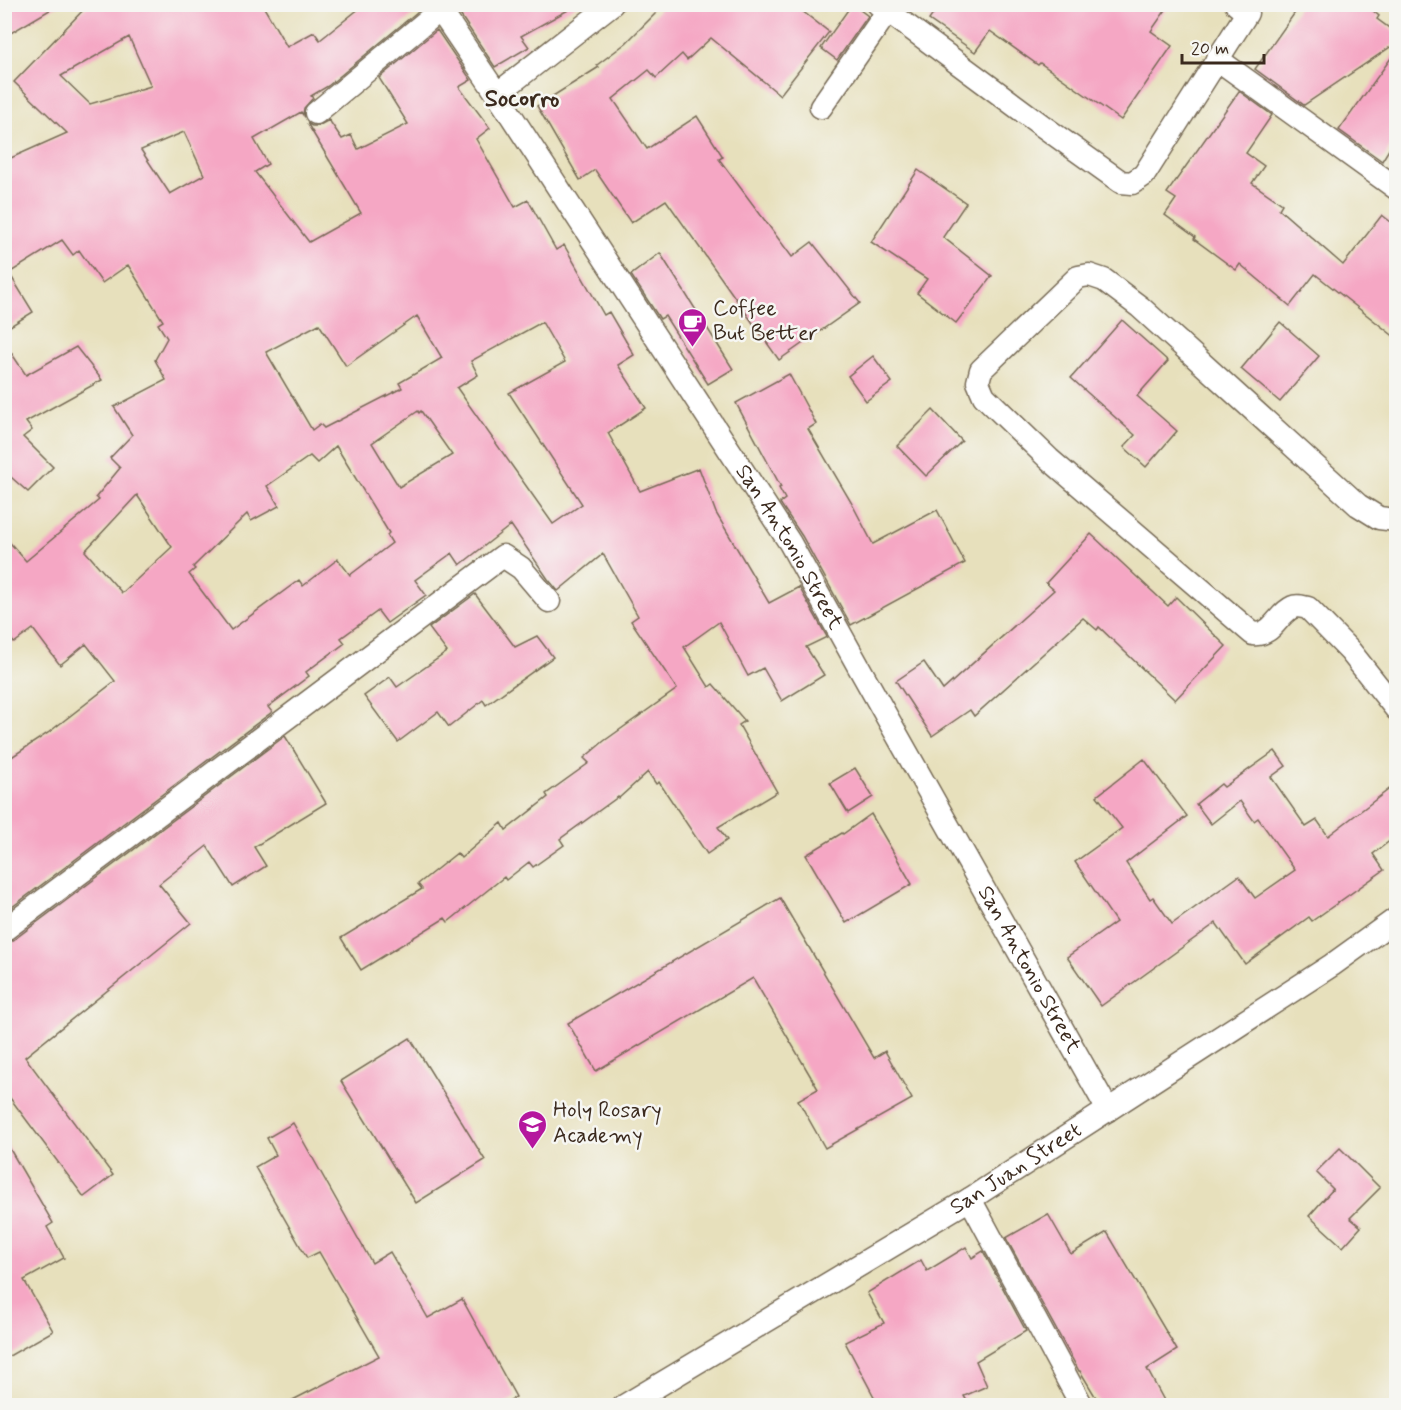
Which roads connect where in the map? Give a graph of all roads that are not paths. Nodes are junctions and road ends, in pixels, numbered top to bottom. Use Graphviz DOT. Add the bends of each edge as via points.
graph roads {
  1 [pos="612,4"];
  2 [pos="438,7"];
  3 [pos="1245,7"];
  4 [pos="882,8"];
  5 [pos="1217,59"];
  6 [pos="497,94"];
  7 [pos="821,107"];
  8 [pos="316,113"];
  9 [pos="1396,188"];
  10 [pos="1396,520"];
  11 [pos="549,601"];
  12 [pos="1396,709"];
  13 [pos="1396,919"];
  14 [pos="4,930"];
  15 [pos="1108,1110"];
  16 [pos="970,1198"];
  17 [pos="624,1406"];
  18 [pos="1082,1406"];
  1 -- 6 [label="street"];
  2 -- 6 [label="street, San Antonio Street"];
  2 -- 8 [label="street"];
  3 -- 5 [label="street"];
  4 -- 5 [label="street" via="1121,182 1132,183 1144,175"];
  4 -- 7 [label="street"];
  5 -- 9 [label="street"];
  6 -- 15 [label="street, San Antonio Street" via="790,543"];
  10 -- 12 [label="street" via="1379,518 1358,505 1140,308 1097,277 1078,277 981,370 978,382 984,396 1049,459 1252,634 1266,632 1291,608 1308,608 1350,651"];
  11 -- 14 [label="street" via="521,568 503,556"];
  13 -- 15 [label="street, San Juan Street"];
  15 -- 16 [label="street, San Juan Street"];
  16 -- 17 [label="street, San Juan Street"];
  16 -- 18 [label="street"];
}
